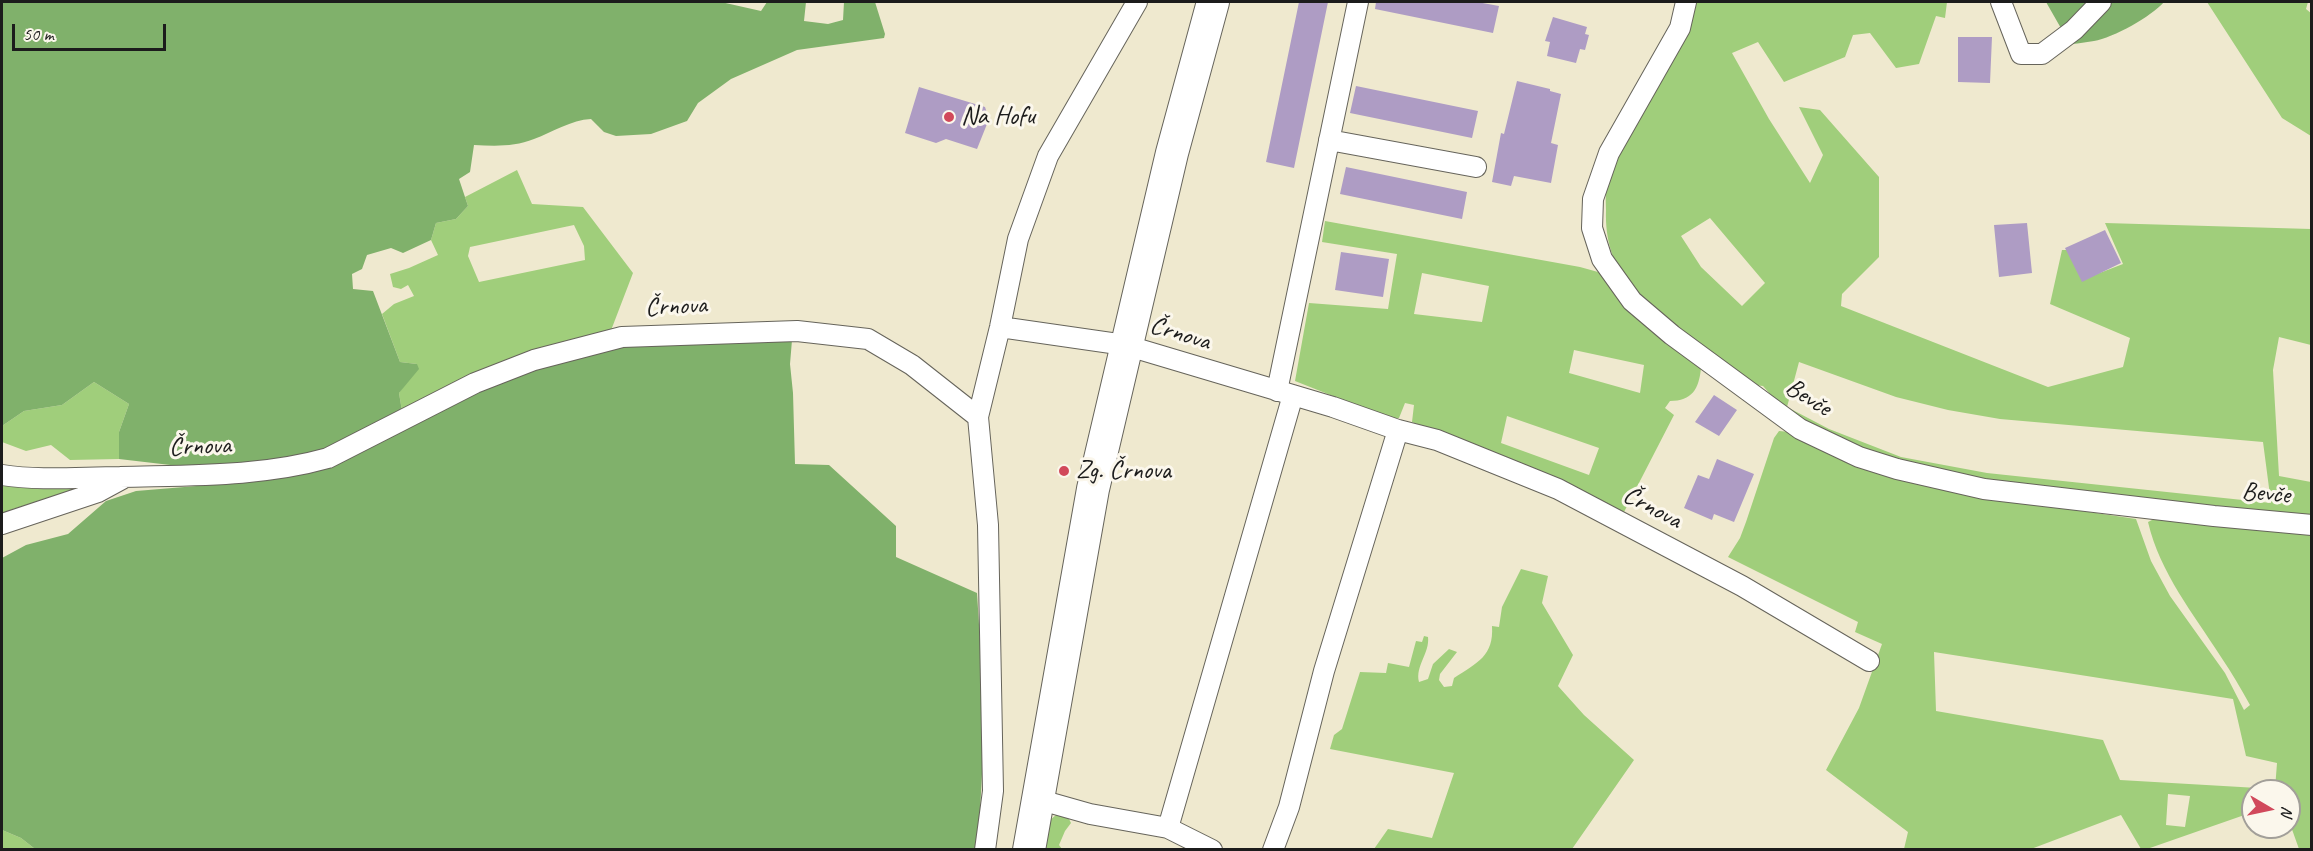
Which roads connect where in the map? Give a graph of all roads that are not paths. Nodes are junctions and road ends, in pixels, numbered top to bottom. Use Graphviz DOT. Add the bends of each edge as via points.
graph roads {
  1 [pos="1137,2"];
  2 [pos="1214,2"];
  3 [pos="1358,2"];
  4 [pos="1686,2"];
  5 [pos="2001,2"];
  6 [pos="2101,2"];
  7 [pos="1329,140"];
  8 [pos="1476,167"];
  9 [pos="1000,327"];
  10 [pos="1125,345"];
  11 [pos="1285,393"];
  12 [pos="978,417"];
  13 [pos="1398,430"];
  14 [pos="2,475"];
  15 [pos="127,476"];
  16 [pos="2,524"];
  17 [pos="2312,525"];
  18 [pos="1869,661"];
  19 [pos="1036,799"];
  20 [pos="1168,828"];
  21 [pos="985,849"];
  22 [pos="1029,849"];
  23 [pos="1212,849"];
  24 [pos="1273,849"];
  1 -- 9 [label="street" via="1048,156 1018,239"];
  2 -- 10 [label="main road"];
  3 -- 7 [label="street"];
  4 -- 17 [label="street, Bevče" via="1680,28 1609,153 1593,199 1592,228 1602,259 1632,301 1672,335 1800,429 1859,457 1897,469 1984,489"];
  5 -- 6 [label="street" via="2021,54 2042,54 2074,30"];
  7 -- 8 [label="street"];
  7 -- 11 [label="street"];
  9 -- 10 [label="street, Črnova"];
  9 -- 12 [label="street"];
  10 -- 11 [label="street, Črnova"];
  10 -- 19 [label="main road" via="1093,489"];
  11 -- 13 [label="street, Črnova"];
  11 -- 20 [label="street"];
  12 -- 15 [label="street, Črnova" via="912,365 867,339 797,331 622,337 534,360 475,382 319,461 272,471"];
  12 -- 21 [label="street" via="988,525 993,780"];
  13 -- 18 [label="street, Črnova" via="1437,440 1558,489 1742,586"];
  13 -- 24 [label="street" via="1324,671 1289,807"];
  14 -- 15 [label="street, Črnova"];
  15 -- 16 [label="street" via="98,492"];
  19 -- 20 [label="street" via="1090,814"];
  19 -- 22 [label="main road"];
  20 -- 23 [label="street"];
}
